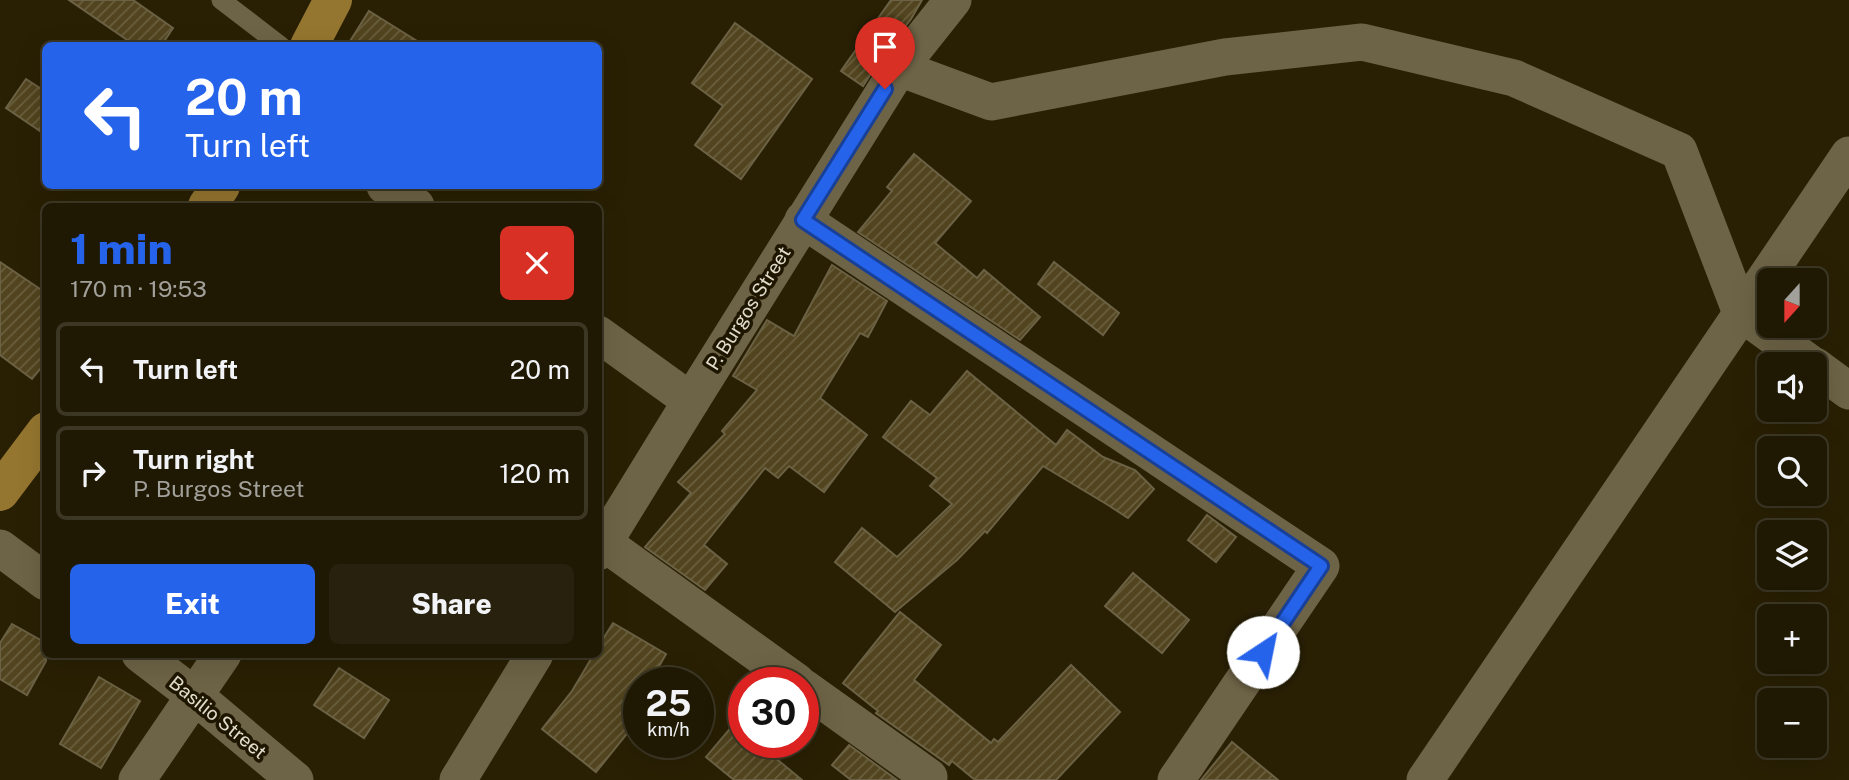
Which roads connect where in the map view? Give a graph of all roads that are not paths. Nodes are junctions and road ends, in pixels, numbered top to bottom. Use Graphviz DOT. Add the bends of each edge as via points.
graph roads {
  1 [pos="221,0"];
  2 [pos="333,0"];
  3 [pos="953,0"];
  4 [pos="276,42"];
  5 [pos="311,42"];
  6 [pos="899,68"];
  7 [pos="1849,155"];
  8 [pos="390,189"];
  9 [pos="411,203"];
  10 [pos="803,220"];
  11 [pos="1741,313"];
  12 [pos="602,337"];
  13 [pos="1795,352"];
  14 [pos="1827,375"];
  15 [pos="1849,391"];
  16 [pos="691,401"];
  17 [pos="42,436"];
  18 [pos="0,492"];
  19 [pos="602,545"];
  20 [pos="0,548"];
  21 [pos="602,548"];
  22 [pos="42,579"];
  23 [pos="145,658"];
  24 [pos="220,658"];
  25 [pos="522,660"];
  26 [pos="775,667"];
  27 [pos="195,696"];
  28 [pos="819,698"];
  29 [pos="929,777"];
  30 [pos="137,780"];
  31 [pos="295,780"];
  32 [pos="458,780"];
  33 [pos="1176,780"];
  34 [pos="1425,780"];
  1 -- 4 [label="lane"];
  2 -- 5 [label="highway"];
  3 -- 6 [label="street, P. Burgos Street"];
  6 -- 10 [label="street, P. Burgos Street"];
  6 -- 11 [label="street" via="991,102 1225,57 1362,42 1514,78 1679,151"];
  7 -- 11 [label="street"];
  8 -- 9 [label="street"];
  10 -- 16 [label="street, P. Burgos Street"];
  10 -- 33 [label="street" via="1321,566"];
  11 -- 13 [label="street"];
  11 -- 34 [label="street"];
  12 -- 16 [label="street"];
  14 -- 15 [label="street"];
  16 -- 19 [label="street, P. Burgos Street"];
  17 -- 18 [label="highway"];
  20 -- 22 [label="street"];
  21 -- 26 [label="street"];
  23 -- 27 [label="street, Basilio Street"];
  24 -- 27 [label="street"];
  25 -- 32 [label="street"];
  27 -- 30 [label="street"];
  27 -- 31 [label="street, Basilio Street"];
  28 -- 29 [label="street"];
}
